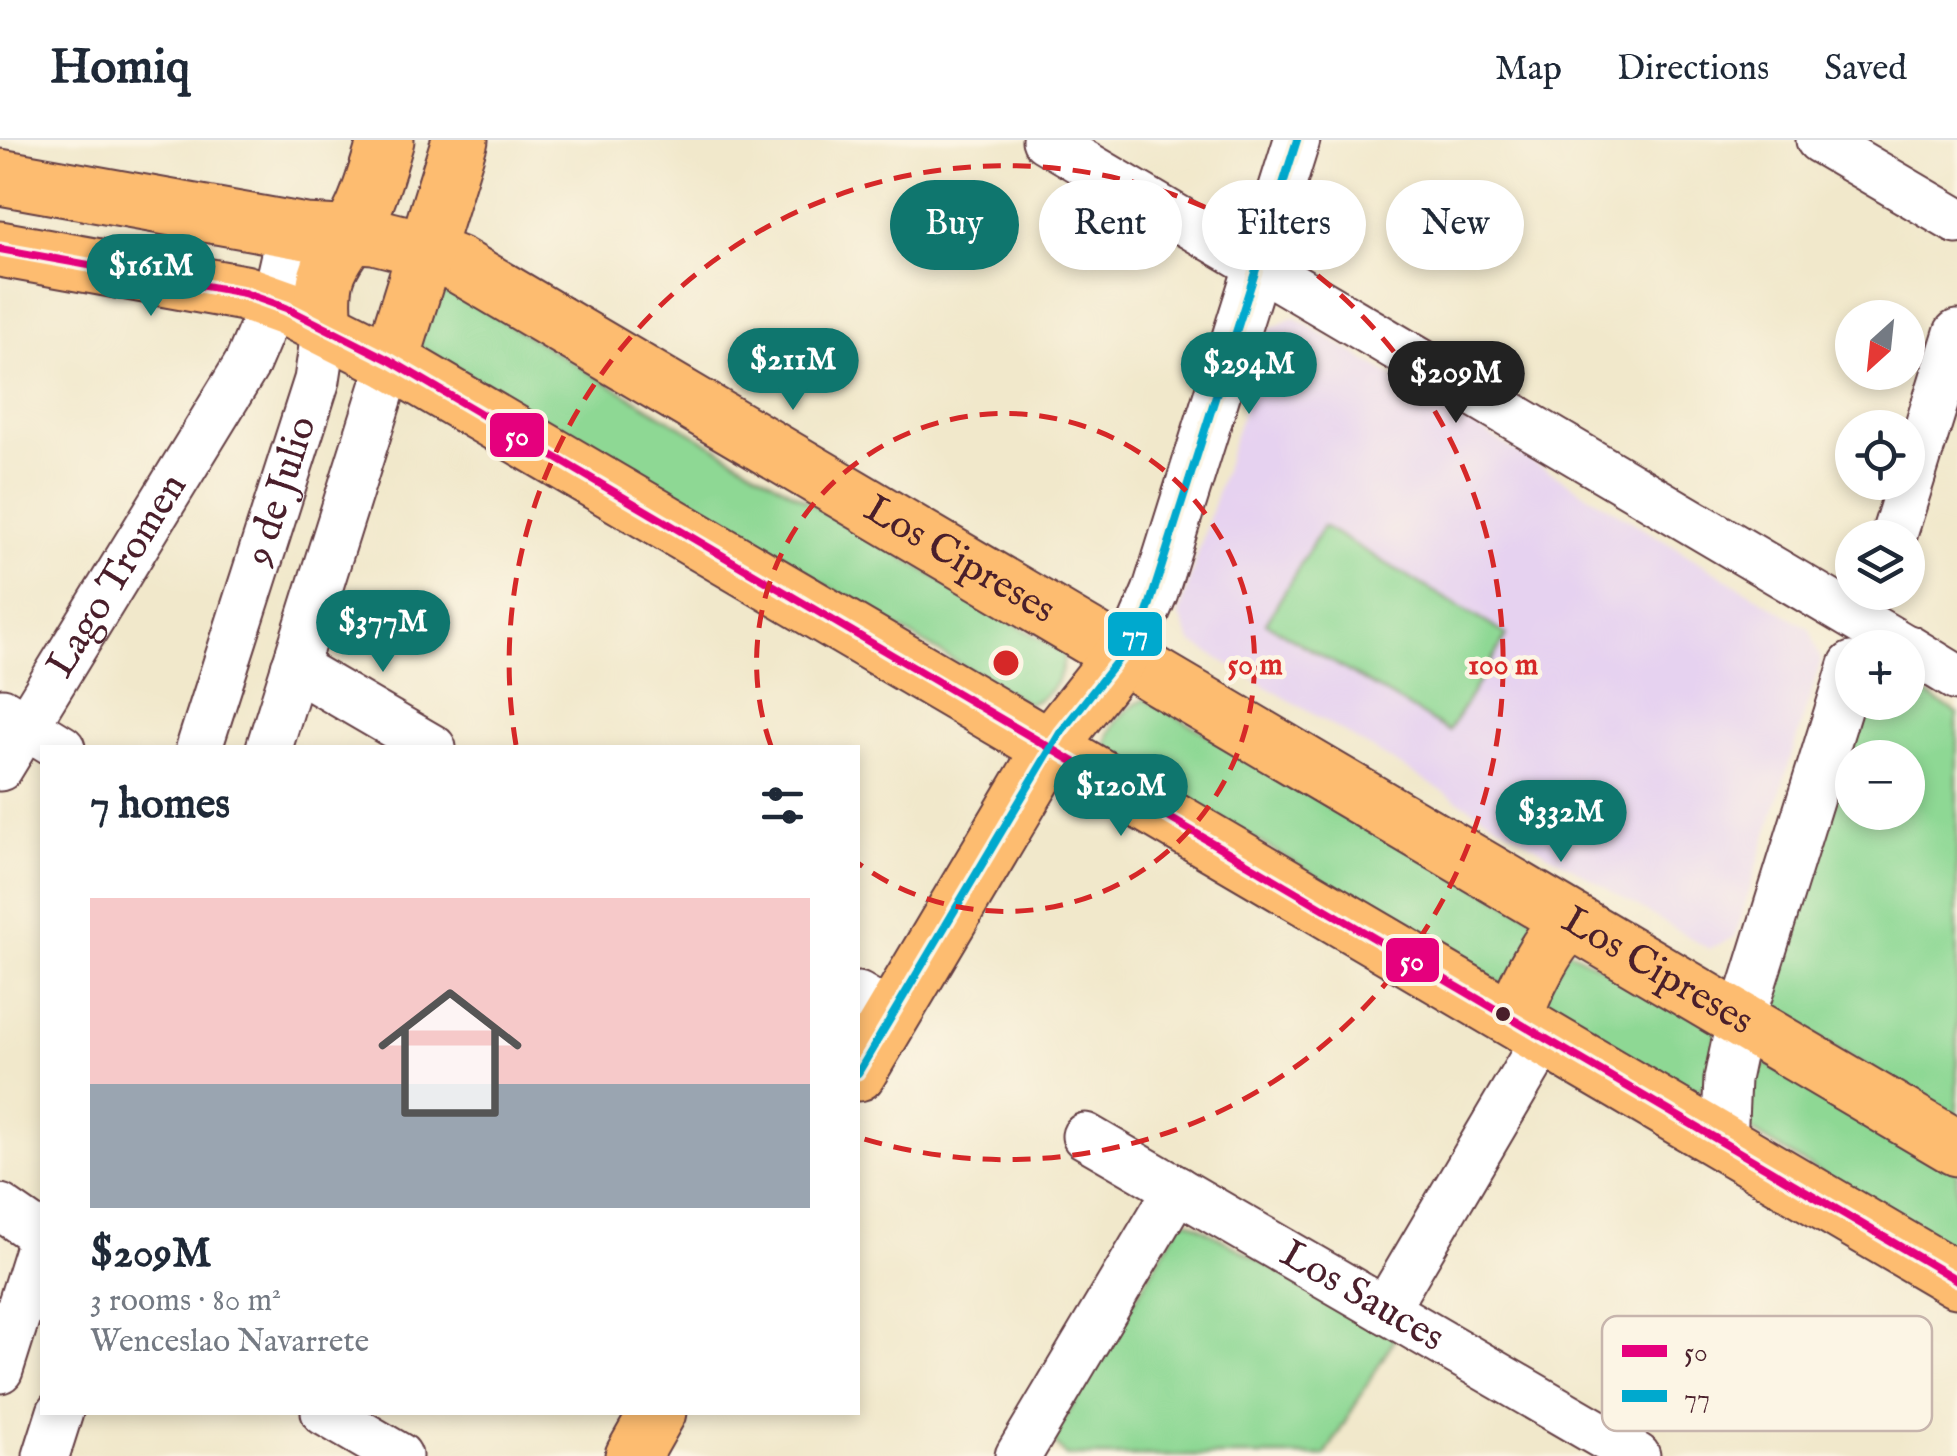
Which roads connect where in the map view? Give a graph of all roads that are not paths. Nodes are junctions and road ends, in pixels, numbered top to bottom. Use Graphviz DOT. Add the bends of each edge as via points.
graph roads {
  1 [pos="386,140"];
  2 [pos="460,140"];
  3 [pos="1045,140"];
  4 [pos="1297,140"];
  5 [pos="1819,140"];
  6 [pos="0,178"];
  7 [pos="1285,180"];
  8 [pos="1957,221"];
  9 [pos="290,229"];
  10 [pos="1202,233"];
  11 [pos="348,235"];
  12 [pos="0,249"];
  13 [pos="425,251"];
  14 [pos="1257,270"];
  15 [pos="1265,270"];
  16 [pos="273,302"];
  17 [pos="325,328"];
  18 [pos="1957,334"];
  19 [pos="391,362"];
  20 [pos="235,384"];
  21 [pos="304,422"];
  22 [pos="1899,520"];
  23 [pos="1860,630"];
  24 [pos="1121,656"];
  25 [pos="1925,659"];
  26 [pos="294,666"];
  27 [pos="1957,678"];
  28 [pos="1835,720"];
  29 [pos="29,728"];
  30 [pos="200,745"];
  31 [pos="270,745"];
  32 [pos="428,745"];
  33 [pos="1050,748"];
  34 [pos="0,768"];
  35 [pos="1583,928"];
  36 [pos="875,1005"];
  37 [pos="1740,1020"];
  38 [pos="1536,1033"];
  39 [pos="860,1065"];
  40 [pos="1085,1136"];
  41 [pos="1724,1143"];
  42 [pos="1957,1148"];
  43 [pos="1177,1190"];
  44 [pos="0,1207"];
  45 [pos="40,1235"];
  46 [pos="40,1242"];
  47 [pos="1957,1280"];
  48 [pos="1385,1310"];
  49 [pos="0,1370"];
  50 [pos="59,1415"];
  51 [pos="329,1415"];
  52 [pos="656,1415"];
  53 [pos="1026,1453"];
  54 [pos="46,1456"];
  55 [pos="399,1456"];
  56 [pos="633,1456"];
  57 [pos="1637,1456"];
  1 -- 11 [label="main road, 9 de Julio"];
  2 -- 13 [label="main road"];
  3 -- 10 [label="street"];
  4 -- 7 [label="street"];
  5 -- 8 [label="street"];
  6 -- 9 [label="main road, Los Cipreses"];
  9 -- 11 [label="main road, Los Cipreses"];
  9 -- 16 [label="street, Lago Tromen"];
  11 -- 13 [label="main road, Los Cipreses"];
  11 -- 17 [label="main road, 9 de Julio" via="324,280"];
  12 -- 16 [label="main road"];
  13 -- 19 [label="main road"];
  13 -- 24 [label="main road, Los Cipreses"];
  14 -- 24 [label="street" via="1155,592"];
  15 -- 23 [label="street"];
  16 -- 17 [label="main road"];
  16 -- 20 [label="street, Lago Tromen"];
  17 -- 19 [label="main road"];
  17 -- 21 [label="street, 9 de Julio"];
  18 -- 22 [label="street"];
  19 -- 26 [label="street"];
  19 -- 33 [label="main road"];
  20 -- 21 [label="street" via="258,374 287,387 301,402"];
  20 -- 29 [label="street, Lago Tromen"];
  21 -- 30 [label="street, 9 de Julio"];
  24 -- 33 [label="main road"];
  24 -- 35 [label="main road, Los Cipreses"];
  25 -- 27 [label="street"];
  26 -- 31 [label="street"];
  26 -- 32 [label="street"];
  28 -- 37 [label="street"];
  29 -- 34 [label="street, Lago Tromen"];
  33 -- 36 [label="main road"];
  33 -- 38 [label="main road"];
  35 -- 37 [label="main road, Los Cipreses"];
  35 -- 38 [label="main road" via="1557,936 1518,1006"];
  36 -- 39 [label="main road"];
  37 -- 41 [label="street"];
  37 -- 42 [label="main road, Los Cipreses"];
  38 -- 41 [label="main road"];
  38 -- 48 [label="street"];
  40 -- 43 [label="street, Los Sauces"];
  41 -- 47 [label="main road"];
  43 -- 48 [label="street, Los Sauces"];
  43 -- 53 [label="street"];
  44 -- 45 [label="street"];
  46 -- 49 [label="street"];
  48 -- 57 [label="street, Los Sauces"];
  50 -- 54 [label="street"];
  51 -- 55 [label="street"];
  52 -- 56 [label="main road"];
}
